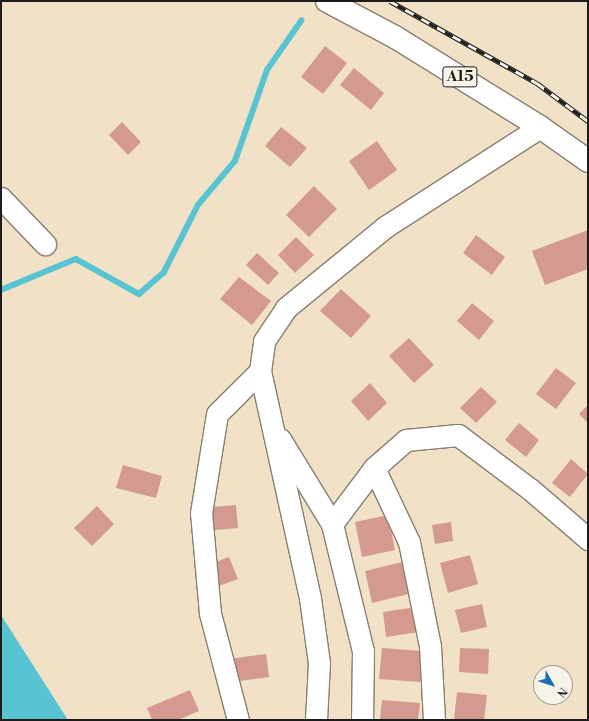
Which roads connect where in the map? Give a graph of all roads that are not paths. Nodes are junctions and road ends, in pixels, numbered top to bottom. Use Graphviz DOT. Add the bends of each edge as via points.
graph roads {
  1 [pos="327,1"];
  2 [pos="540,127"];
  3 [pos="588,161"];
  4 [pos="1,198"];
  5 [pos="45,244"];
  6 [pos="260,370"];
  7 [pos="272,425"];
  8 [pos="374,468"];
  9 [pos="332,524"];
  10 [pos="588,539"];
  11 [pos="238,720"];
  12 [pos="316,720"];
  13 [pos="362,720"];
  14 [pos="434,720"];
  1 -- 2 [label="highway, A15" via="395,37"];
  2 -- 3 [label="highway, A15"];
  2 -- 6 [label="street" via="385,228 286,308 264,341"];
  4 -- 5 [label="street"];
  6 -- 7 [label="street"];
  6 -- 11 [label="street" via="217,414 201,513 210,613"];
  7 -- 9 [label="street"];
  7 -- 12 [label="street" via="310,598 319,663"];
  8 -- 9 [label="street"];
  8 -- 10 [label="street" via="406,440 458,435 530,489"];
  8 -- 14 [label="street" via="409,542 430,646"];
  9 -- 13 [label="street" via="363,651"];
}
